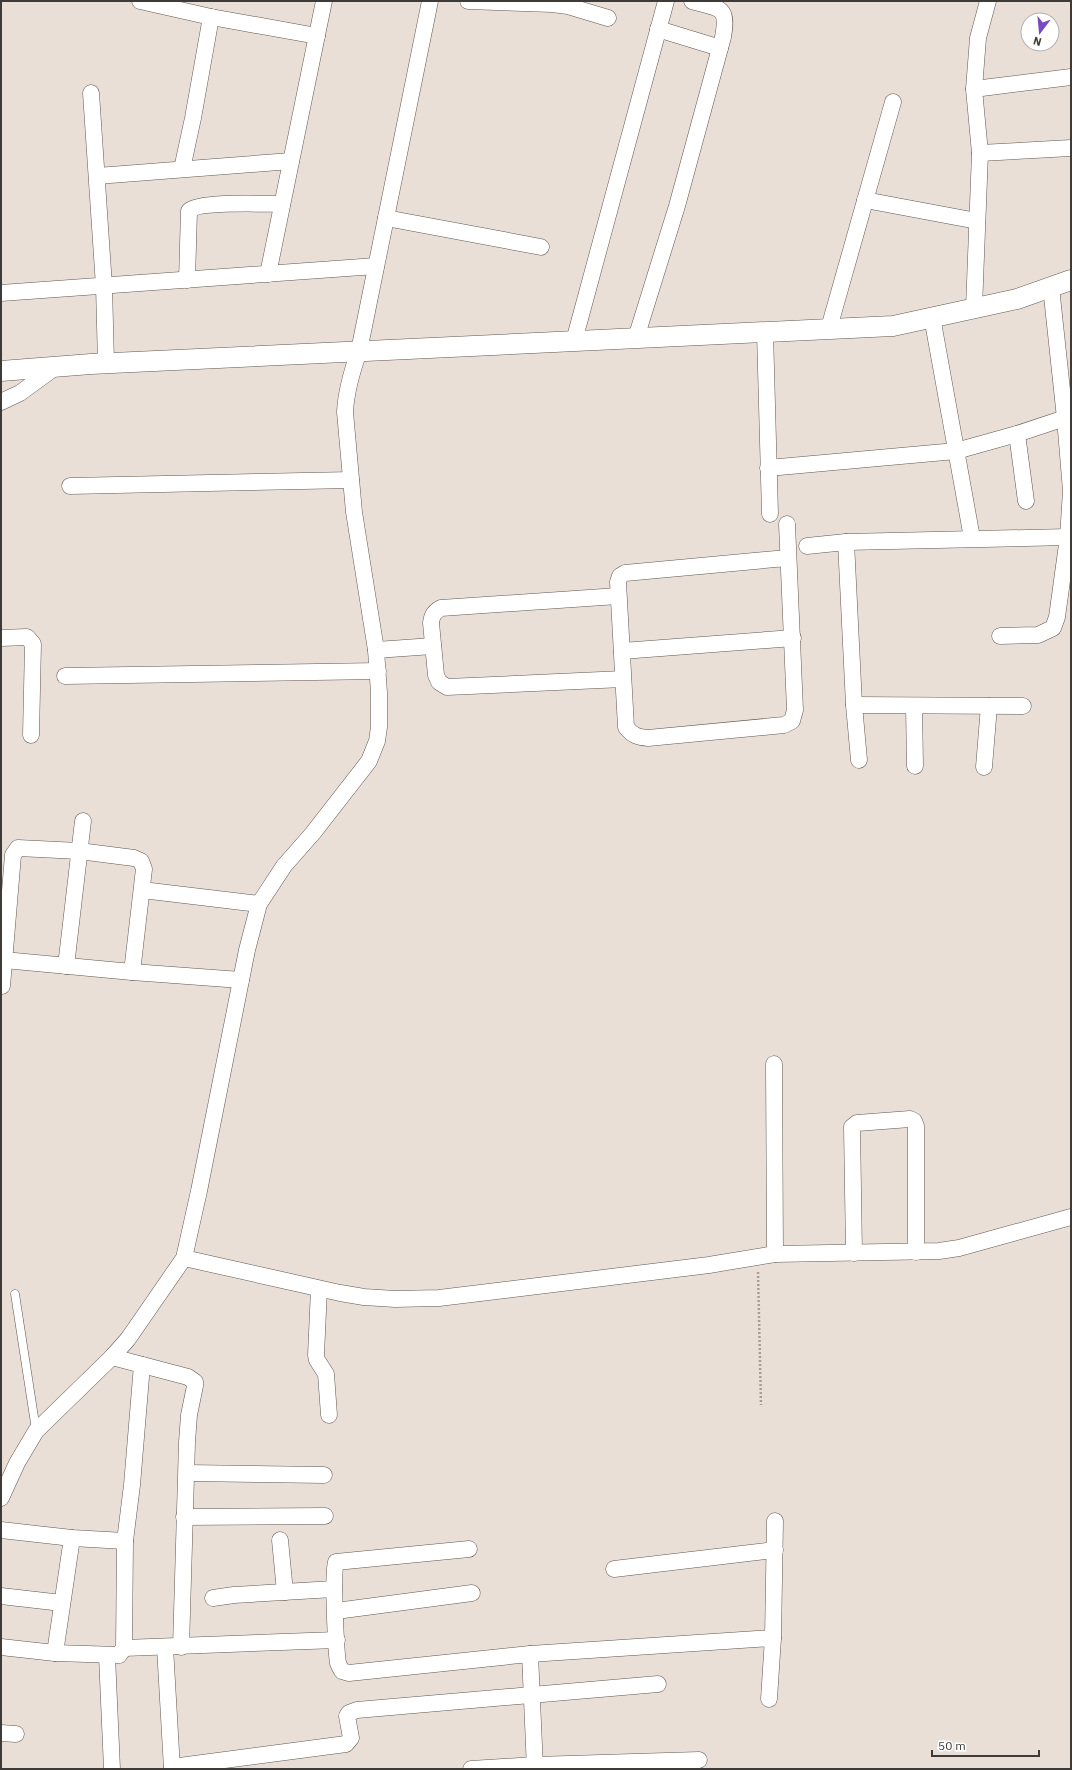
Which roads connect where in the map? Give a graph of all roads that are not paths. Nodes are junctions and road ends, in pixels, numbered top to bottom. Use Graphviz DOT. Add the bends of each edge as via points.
graph roads {
  1 [pos="140,1"];
  2 [pos="324,1"];
  3 [pos="430,1"];
  4 [pos="468,1"];
  5 [pos="666,1"];
  6 [pos="692,1"];
  7 [pos="988,1"];
  8 [pos="211,17"];
  9 [pos="608,18"];
  10 [pos="658,29"];
  11 [pos="317,36"];
  12 [pos="720,48"];
  13 [pos="1071,77"];
  14 [pos="974,89"];
  15 [pos="91,93"];
  16 [pos="894,102"];
  17 [pos="1071,148"];
  18 [pos="980,153"];
  19 [pos="291,161"];
  20 [pos="182,169"];
  21 [pos="98,176"];
  22 [pos="865,200"];
  23 [pos="282,204"];
  24 [pos="386,218"];
  25 [pos="977,222"];
  26 [pos="541,247"];
  27 [pos="376,266"];
  28 [pos="268,274"];
  29 [pos="187,280"];
  30 [pos="1071,280"];
  31 [pos="104,286"];
  32 [pos="1051,287"];
  33 [pos="1,293"];
  34 [pos="974,308"];
  35 [pos="932,317"];
  36 [pos="829,328"];
  37 [pos="765,332"];
  38 [pos="636,338"];
  39 [pos="574,341"];
  40 [pos="359,351"];
  41 [pos="106,363"];
  42 [pos="57,366"];
  43 [pos="1,371"];
  44 [pos="1066,384"];
  45 [pos="1,402"];
  46 [pos="1068,418"];
  47 [pos="1016,434"];
  48 [pos="956,451"];
  49 [pos="1070,462"];
  50 [pos="768,468"];
  51 [pos="351,480"];
  52 [pos="70,486"];
  53 [pos="1026,501"];
  54 [pos="770,514"];
  55 [pos="787,524"];
  56 [pos="1068,537"];
  57 [pos="972,538"];
  58 [pos="846,542"];
  59 [pos="808,546"];
  60 [pos="787,558"];
  61 [pos="618,596"];
  62 [pos="1000,636"];
  63 [pos="1,638"];
  64 [pos="793,638"];
  65 [pos="433,646"];
  66 [pos="376,650"];
  67 [pos="622,651"];
  68 [pos="378,671"];
  69 [pos="65,676"];
  70 [pos="623,680"];
  71 [pos="854,705"];
  72 [pos="914,706"];
  73 [pos="989,706"];
  74 [pos="1023,706"];
  75 [pos="30,735"];
  76 [pos="859,760"];
  77 [pos="915,766"];
  78 [pos="984,767"];
  79 [pos="83,821"];
  80 [pos="79,851"];
  81 [pos="142,890"];
  82 [pos="258,904"];
  83 [pos="4,960"];
  84 [pos="66,966"];
  85 [pos="132,972"];
  86 [pos="240,980"];
  87 [pos="2,986"];
  88 [pos="774,1064"];
  89 [pos="1071,1218"];
  90 [pos="916,1252"];
  91 [pos="854,1253"];
  92 [pos="775,1254"];
  93 [pos="184,1258"];
  94 [pos="319,1289"];
  95 [pos="15,1294"];
  96 [pos="112,1357"];
  97 [pos="142,1365"];
  98 [pos="329,1415"];
  99 [pos="36,1431"];
  100 [pos="187,1473"];
  101 [pos="324,1475"];
  102 [pos="1,1498"];
  103 [pos="325,1516"];
  104 [pos="184,1517"];
  105 [pos="775,1521"];
  106 [pos="1,1530"];
  107 [pos="72,1538"];
  108 [pos="280,1540"];
  109 [pos="125,1541"];
  110 [pos="469,1549"];
  111 [pos="775,1550"];
  112 [pos="614,1568"];
  113 [pos="334,1589"];
  114 [pos="285,1592"];
  115 [pos="472,1593"];
  116 [pos="1,1596"];
  117 [pos="213,1598"];
  118 [pos="62,1603"];
  119 [pos="336,1611"];
  120 [pos="773,1638"];
  121 [pos="337,1640"];
  122 [pos="1,1647"];
  123 [pos="165,1647"];
  124 [pos="181,1647"];
  125 [pos="124,1648"];
  126 [pos="55,1653"];
  127 [pos="530,1654"];
  128 [pos="107,1656"];
  129 [pos="658,1684"];
  130 [pos="532,1694"];
  131 [pos="769,1699"];
  132 [pos="699,1760"];
  133 [pos="535,1767"];
  134 [pos="172,1768"];
  135 [pos="112,1769"];
  136 [pos="471,1769"];
  1 -- 8 [label="street"];
  2 -- 11 [label="street"];
  3 -- 24 [label="street"];
  4 -- 9 [label="street" via="552,4"];
  5 -- 10 [label="street"];
  6 -- 12 [label="street" via="721,10 724,14 726,22"];
  7 -- 14 [label="street" via="978,38"];
  8 -- 11 [label="street"];
  8 -- 20 [label="street"];
  10 -- 12 [label="street"];
  10 -- 39 [label="street"];
  11 -- 19 [label="street"];
  12 -- 38 [label="street" via="677,206"];
  13 -- 14 [label="street"];
  14 -- 18 [label="street"];
  15 -- 21 [label="street"];
  16 -- 22 [label="street"];
  17 -- 18 [label="street"];
  18 -- 25 [label="street"];
  19 -- 20 [label="street"];
  19 -- 23 [label="street"];
  20 -- 21 [label="street"];
  21 -- 31 [label="street"];
  22 -- 25 [label="street"];
  22 -- 36 [label="street"];
  23 -- 28 [label="street"];
  23 -- 29 [label="street" via="205,205 192,208 189,211"];
  24 -- 26 [label="street"];
  24 -- 27 [label="street"];
  25 -- 34 [label="street"];
  27 -- 28 [label="street"];
  27 -- 40 [label="street"];
  28 -- 29 [label="street"];
  29 -- 31 [label="street"];
  30 -- 32 [label="street"];
  31 -- 33 [label="street"];
  31 -- 41 [label="street"];
  32 -- 34 [label="street" via="1017,299"];
  32 -- 44 [label="street"];
  34 -- 35 [label="street"];
  35 -- 36 [label="street" via="893,326"];
  35 -- 48 [label="street"];
  36 -- 37 [label="street"];
  37 -- 38 [label="street"];
  37 -- 50 [label="street"];
  38 -- 39 [label="street"];
  39 -- 40 [label="street"];
  40 -- 41 [label="street"];
  40 -- 51 [label="street" via="349,382 345,412"];
  41 -- 42 [label="street"];
  42 -- 43 [label="street"];
  42 -- 45 [label="street" via="20,393"];
  44 -- 46 [label="street"];
  46 -- 47 [label="street"];
  46 -- 49 [label="street"];
  47 -- 48 [label="street"];
  47 -- 53 [label="street"];
  48 -- 50 [label="street"];
  48 -- 57 [label="street"];
  49 -- 56 [label="street"];
  50 -- 54 [label="street"];
  51 -- 52 [label="street"];
  51 -- 66 [label="street"];
  55 -- 60 [label="street"];
  56 -- 57 [label="street"];
  56 -- 62 [label="street" via="1057,617 1053,628 1038,635"];
  57 -- 58 [label="street"];
  58 -- 59 [label="street"];
  58 -- 71 [label="street"];
  60 -- 61 [label="street" via="625,573 620,576 618,582"];
  60 -- 64 [label="street"];
  61 -- 65 [label="street" via="441,608 432,616"];
  61 -- 67 [label="street"];
  63 -- 75 [label="street" via="28,637 33,644"];
  64 -- 67 [label="street"];
  64 -- 70 [label="street" via="795,715 792,721 784,725 648,738 636,736 626,727"];
  65 -- 66 [label="street"];
  65 -- 70 [label="street" via="436,675 439,682 447,687"];
  66 -- 68 [label="street"];
  67 -- 70 [label="street"];
  68 -- 69 [label="street"];
  68 -- 82 [label="street" via="379,727 377,741 369,761 284,866"];
  71 -- 72 [label="street"];
  71 -- 76 [label="street"];
  72 -- 73 [label="street"];
  72 -- 77 [label="street"];
  73 -- 74 [label="street"];
  73 -- 78 [label="street"];
  79 -- 80 [label="street"];
  80 -- 81 [label="street" via="141,861 144,869"];
  80 -- 83 [label="street" via="27,848 18,848 15,851"];
  80 -- 84 [label="street"];
  81 -- 82 [label="street"];
  81 -- 85 [label="street"];
  82 -- 86 [label="street"];
  83 -- 84 [label="street"];
  83 -- 87 [label="street"];
  84 -- 85 [label="street"];
  85 -- 86 [label="street"];
  86 -- 93 [label="street"];
  88 -- 92 [label="street"];
  89 -- 90 [label="street" via="959,1248"];
  90 -- 91 [label="street"];
  90 -- 91 [label="street" via="916,1126 910,1119 856,1123 852,1127"];
  91 -- 92 [label="street"];
  92 -- 94 [label="street" via="709,1265 439,1298 395,1300"];
  93 -- 94 [label="street"];
  93 -- 96 [label="street" via="128,1339"];
  94 -- 98 [label="street" via="316,1356 326,1374"];
  95 -- 99 [label="lane"];
  96 -- 97 [label="street"];
  96 -- 99 [label="street"];
  97 -- 100 [label="street" via="188,1377 195,1382 188,1426"];
  97 -- 109 [label="street"];
  99 -- 102 [label="street" via="17,1463"];
  100 -- 101 [label="street"];
  100 -- 104 [label="street"];
  103 -- 104 [label="street"];
  104 -- 124 [label="street"];
  105 -- 111 [label="street"];
  106 -- 107 [label="street"];
  107 -- 109 [label="street"];
  107 -- 118 [label="street"];
  108 -- 114 [label="street"];
  109 -- 125 [label="street"];
  110 -- 113 [label="street" via="336,1562"];
  111 -- 112 [label="street"];
  111 -- 120 [label="street"];
  113 -- 114 [label="street"];
  113 -- 119 [label="street"];
  114 -- 117 [label="street"];
  115 -- 119 [label="street"];
  116 -- 118 [label="street"];
  118 -- 126 [label="street"];
  119 -- 121 [label="street"];
  120 -- 127 [label="street"];
  120 -- 131 [label="street"];
  121 -- 124 [label="street"];
  121 -- 127 [label="street" via="340,1668 349,1673"];
  122 -- 126 [label="street"];
  123 -- 124 [label="street"];
  123 -- 125 [label="street"];
  123 -- 134 [label="street"];
  125 -- 128 [label="street" via="119,1655"];
  126 -- 128 [label="street"];
  127 -- 130 [label="street"];
  128 -- 135 [label="street"];
  129 -- 130 [label="street"];
  130 -- 133 [label="street"];
  130 -- 134 [label="street" via="357,1710 347,1716 351,1738 346,1744"];
  132 -- 133 [label="street"];
  133 -- 136 [label="street"];
}
